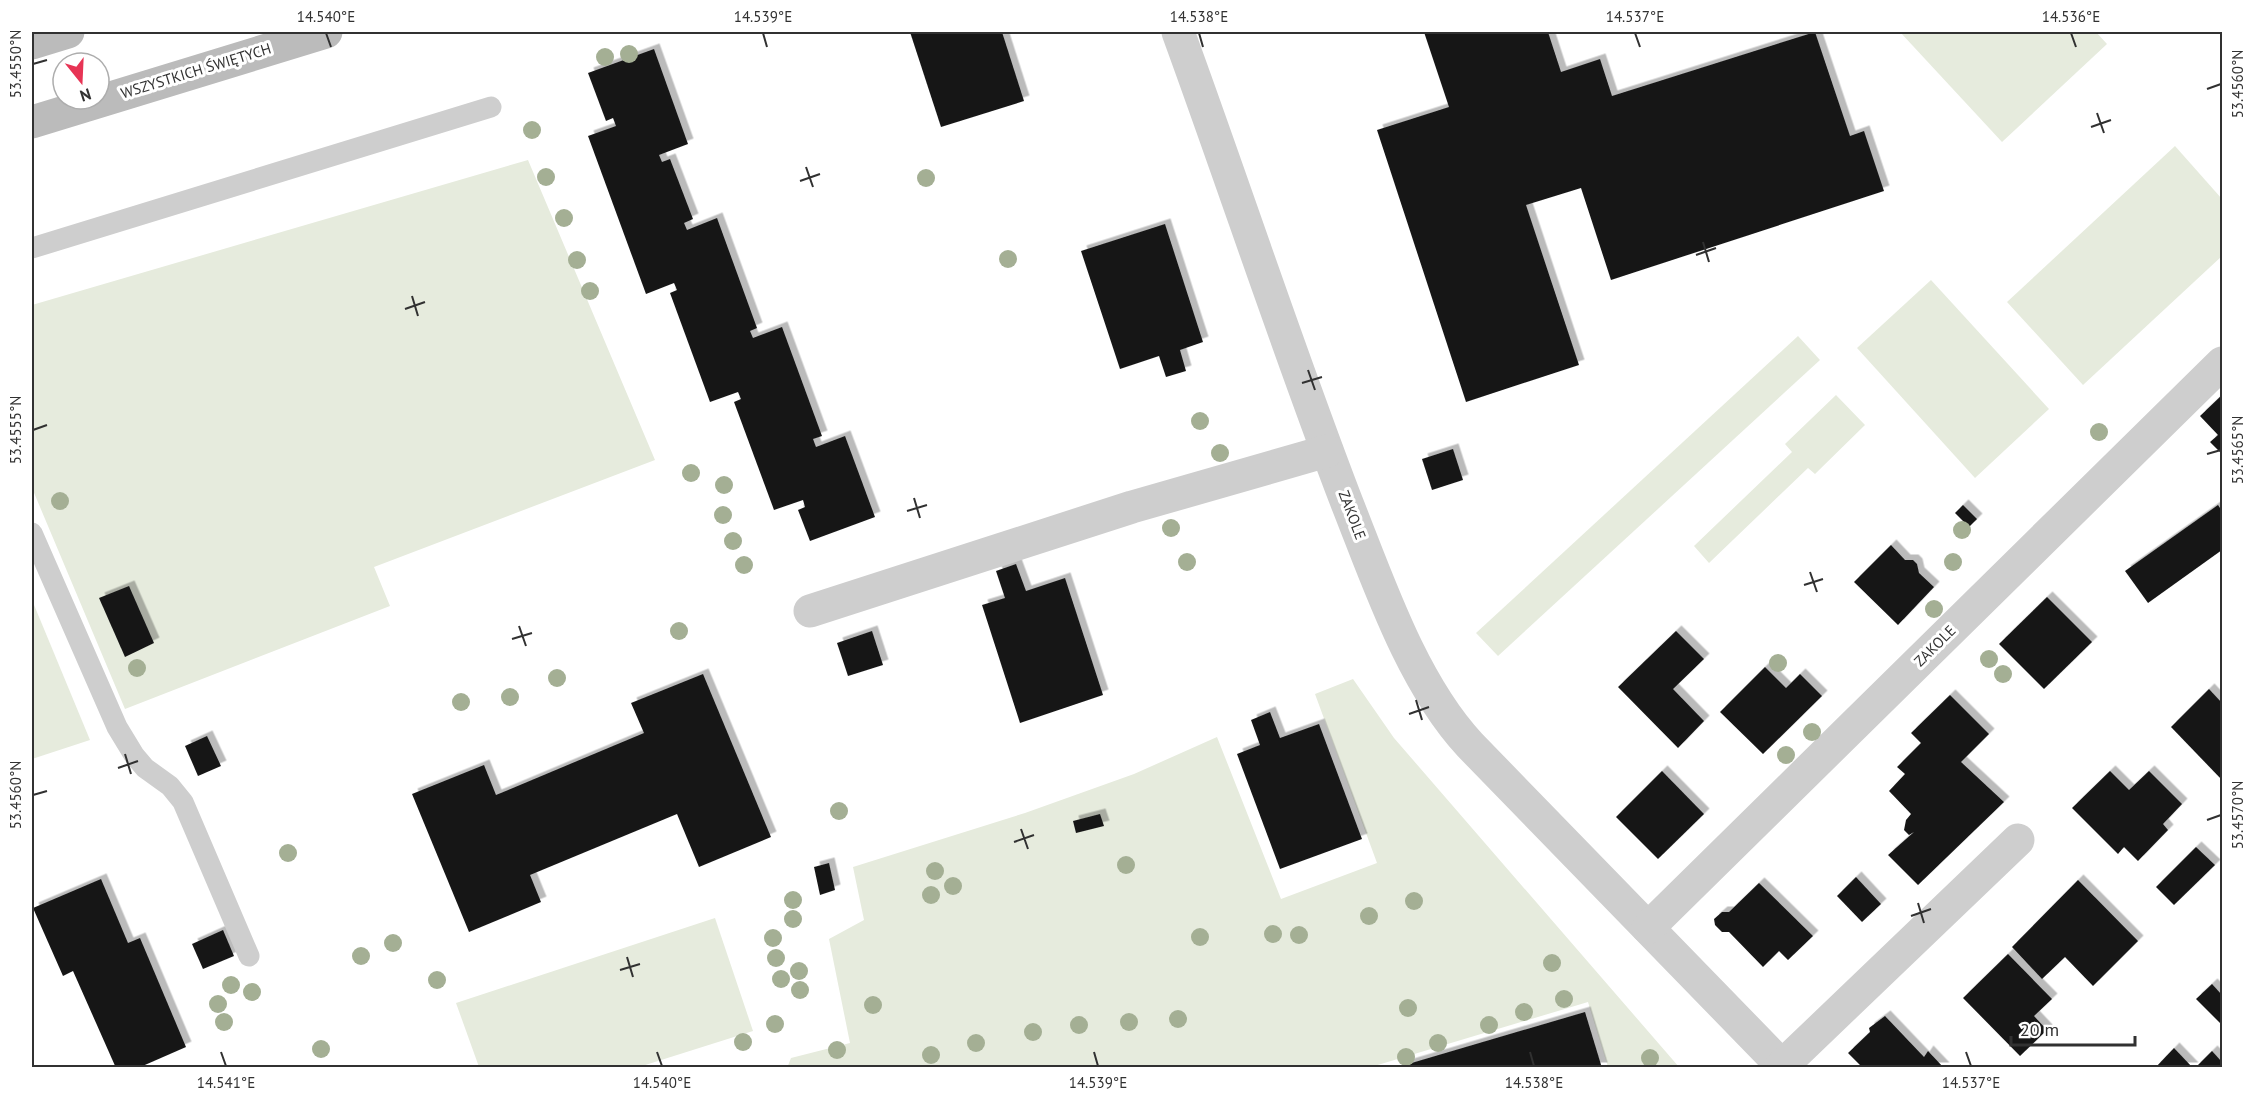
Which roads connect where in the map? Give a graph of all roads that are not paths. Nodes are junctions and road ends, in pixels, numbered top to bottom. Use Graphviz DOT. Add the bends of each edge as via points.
graph roads {
  1 [pos="68,32"];
  2 [pos="326,32"];
  3 [pos="1178,32"];
  4 [pos="32,43"];
  5 [pos="491,107"];
  6 [pos="32,122"];
  7 [pos="32,248"];
  8 [pos="2223,363"];
  9 [pos="1327,451"];
  10 [pos="32,533"];
  11 [pos="810,611"];
  12 [pos="2018,840"];
  13 [pos="1648,928"];
  14 [pos="249,956"];
  15 [pos="1782,1067"];
  1 -- 4 [label="street"];
  2 -- 6 [label="street, WSZYSTKICH ŚWIĘTYCH"];
  3 -- 9 [label="street, ZAKOLE"];
  5 -- 7 [label="lane"];
  8 -- 13 [label="street, ZAKOLE"];
  9 -- 11 [label="street" via="1132,507"];
  9 -- 13 [label="street, ZAKOLE" via="1387,603 1443,709 1466,740"];
  10 -- 14 [label="lane" via="117,727 145,768 170,786 183,802"];
  12 -- 15 [label="street, ZAKOLE"];
  13 -- 15 [label="street, ZAKOLE"];
}
